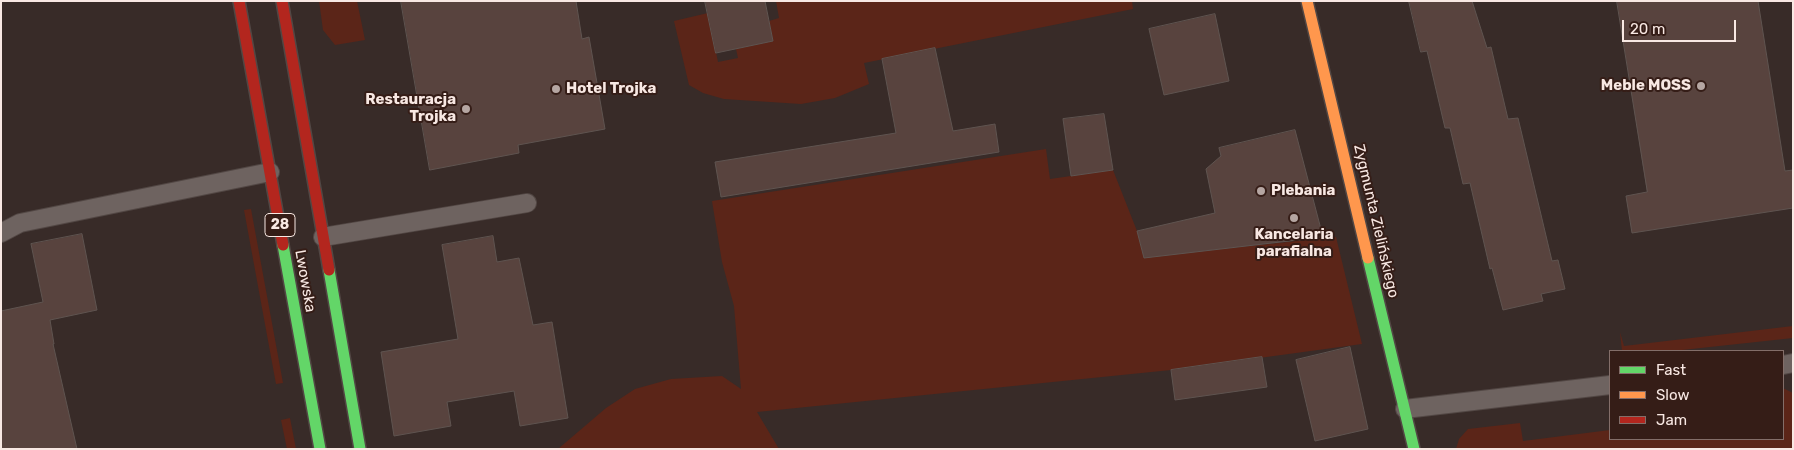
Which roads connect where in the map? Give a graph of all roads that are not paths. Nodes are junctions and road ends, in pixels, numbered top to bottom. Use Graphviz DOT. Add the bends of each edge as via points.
graph roads {
  1 [pos="239,1"];
  2 [pos="282,1"];
  3 [pos="1308,1"];
  4 [pos="270,172"];
  5 [pos="527,203"];
  6 [pos="1,233"];
  7 [pos="323,237"];
  8 [pos="1609,384"];
  9 [pos="1405,409"];
  10 [pos="320,449"];
  11 [pos="360,449"];
  12 [pos="1414,449"];
  1 -- 4 [label="main road, Lwowska / 28"];
  2 -- 7 [label="main road, Lwowska"];
  3 -- 9 [label="main road, Zygmunta Zielińskiego"];
  4 -- 6 [label="lane" via="20,223"];
  4 -- 10 [label="main road, Lwowska / 28"];
  5 -- 7 [label="lane"];
  7 -- 11 [label="main road, Lwowska"];
  8 -- 9 [label="lane"];
  9 -- 12 [label="main road, Zygmunta Zielińskiego"];
}
